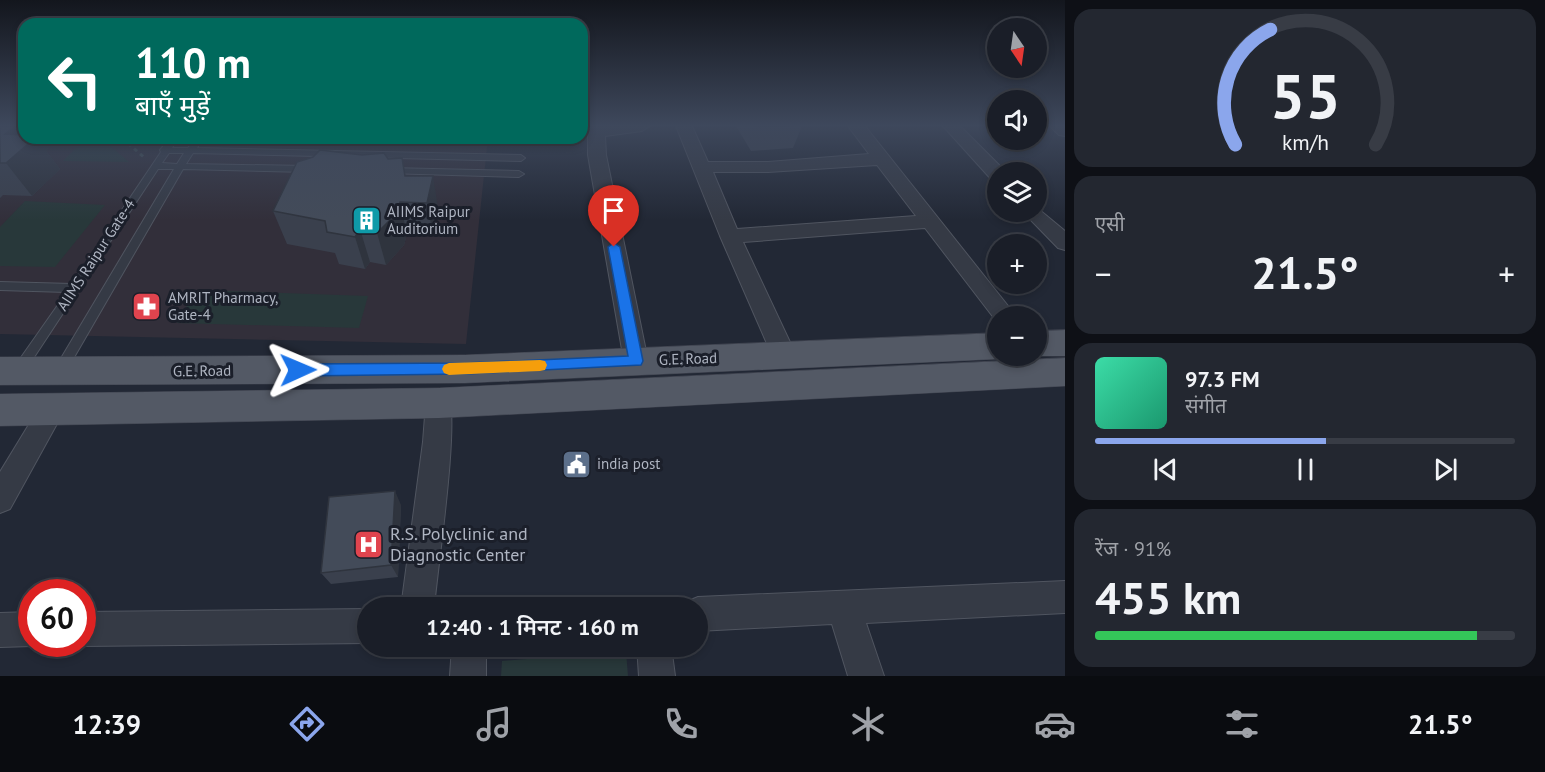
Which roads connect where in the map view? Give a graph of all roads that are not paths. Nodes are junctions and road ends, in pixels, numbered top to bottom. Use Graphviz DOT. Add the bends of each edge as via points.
graph roads {
  1 [pos="159,158"];
  2 [pos="185,158"];
  3 [pos="499,158"];
  4 [pos="521,158"];
  5 [pos="597,158"];
  6 [pos="697,158"];
  7 [pos="880,159"];
  8 [pos="153,166"];
  9 [pos="180,166"];
  10 [pos="701,167"];
  11 [pos="324,169"];
  12 [pos="384,170"];
  13 [pos="519,174"];
  14 [pos="930,221"];
  15 [pos="1043,222"];
  16 [pos="730,236"];
  17 [pos="1065,243"];
  18 [pos="0,286"];
  19 [pos="75,288"];
  20 [pos="997,306"];
  21 [pos="1065,343"];
  22 [pos="1047,344"];
  23 [pos="987,346"];
  24 [pos="784,355"];
  25 [pos="636,361"];
  26 [pos="9,371"];
  27 [pos="59,372"];
  28 [pos="1065,372"];
  29 [pos="439,403"];
  30 [pos="0,410"];
  31 [pos="51,411"];
  32 [pos="0,499"];
  33 [pos="418,597"];
  34 [pos="1065,597"];
  35 [pos="844,608"];
  36 [pos="708,614"];
  37 [pos="357,626"];
  38 [pos="18,629"];
  39 [pos="96,629"];
  40 [pos="0,630"];
  41 [pos="469,657"];
  42 [pos="655,657"];
  43 [pos="468,676"];
  44 [pos="657,676"];
  45 [pos="866,676"];
  1 -- 8 [label="lane, AIIMS Raipur Gate-4"];
  2 -- 9 [label="lane, AIIMS Raipur Gate-4"];
  3 -- 4 [label="lane"];
  5 -- 25 [label="street"];
  6 -- 10 [label="street"];
  7 -- 10 [label="street"];
  7 -- 14 [label="street"];
  8 -- 9 [label="lane"];
  8 -- 19 [label="lane, AIIMS Raipur Gate-4"];
  9 -- 11 [label="lane"];
  9 -- 27 [label="lane, AIIMS Raipur Gate-4"];
  10 -- 16 [label="street"];
  12 -- 13 [label="lane"];
  14 -- 16 [label="street"];
  14 -- 20 [label="street"];
  15 -- 17 [label="street"];
  16 -- 24 [label="street"];
  18 -- 19 [label="lane"];
  19 -- 26 [label="lane, AIIMS Raipur Gate-4"];
  21 -- 22 [label="main road"];
  23 -- 24 [label="main road, G.E. Road"];
  24 -- 25 [label="main road, G.E. Road"];
  25 -- 27 [label="main road, G.E. Road" via="465,369"];
  26 -- 27 [label="main road, G.E. Road"];
  28 -- 29 [label="main road"];
  29 -- 31 [label="main road"];
  29 -- 33 [label="street" via="438,442"];
  30 -- 31 [label="main road"];
  31 -- 32 [label="street"];
  34 -- 35 [label="street"];
  35 -- 36 [label="street"];
  35 -- 45 [label="street"];
  37 -- 39 [label="street"];
  38 -- 40 [label="street"];
  41 -- 43 [label="street"];
  42 -- 44 [label="street"];
}
